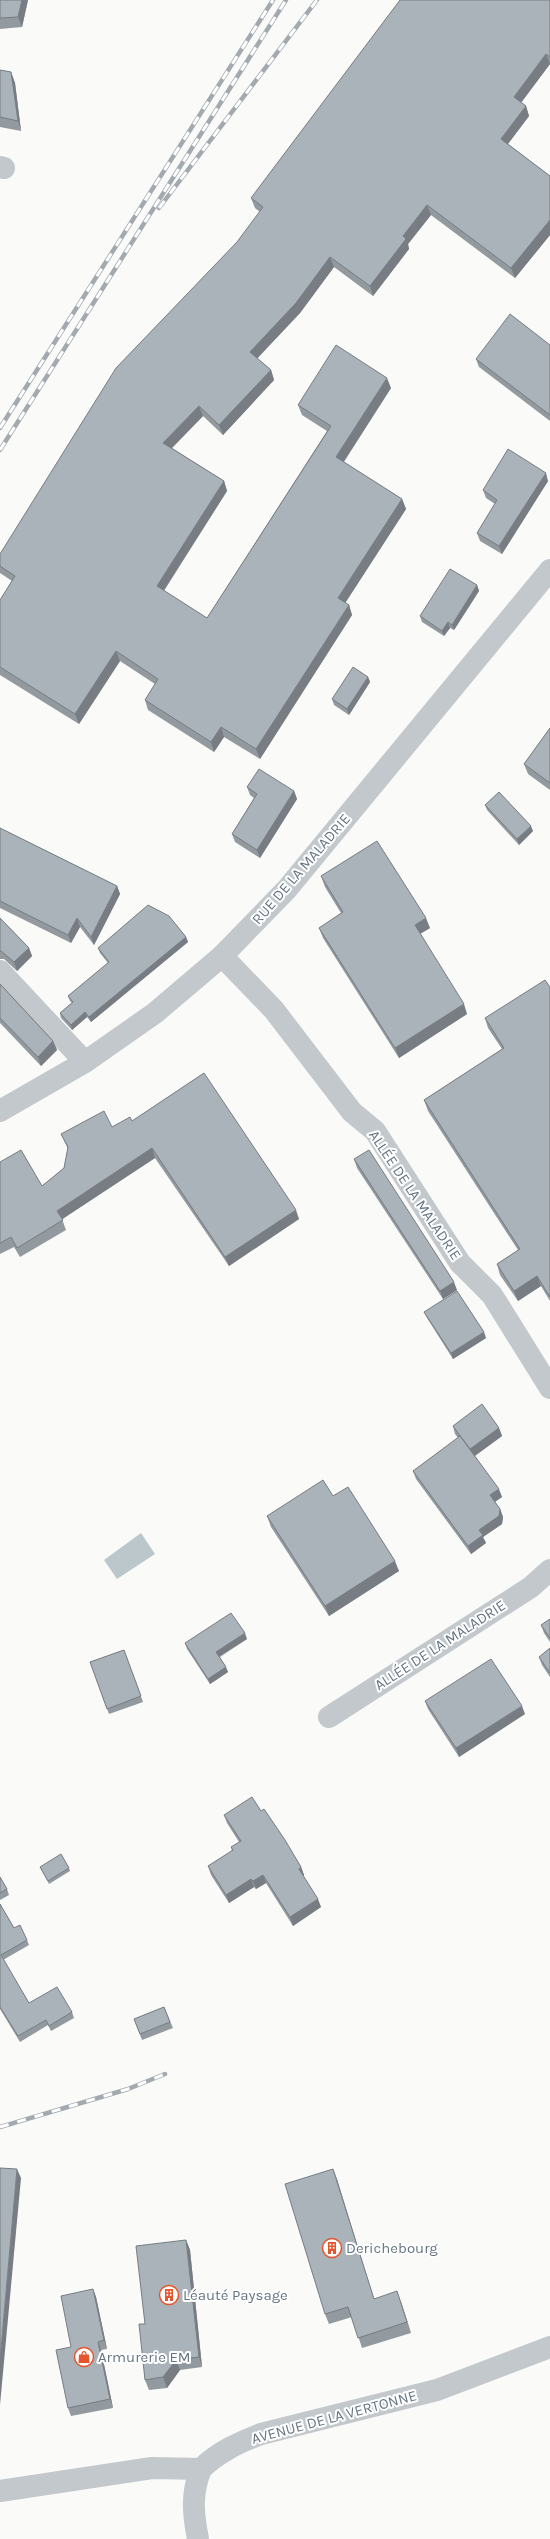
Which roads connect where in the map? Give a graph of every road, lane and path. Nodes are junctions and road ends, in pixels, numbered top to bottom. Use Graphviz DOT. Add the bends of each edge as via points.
graph roads {
  1 [pos="550,570"];
  2 [pos="222,956"];
  3 [pos="0,971"];
  4 [pos="85,1062"];
  5 [pos="0,1111"];
  6 [pos="550,1388"];
  7 [pos="550,1570"];
  8 [pos="328,1717"];
  9 [pos="550,2347"];
  10 [pos="201,2469"];
  11 [pos="0,2491"];
  12 [pos="198,2539"];
  1 -- 2 [label="street, RUE DE LA MALADRIE" via="287,889"];
  2 -- 4 [label="street, RUE DE LA MALADRIE" via="155,1013"];
  2 -- 6 [label="street, ALLÉE DE LA MALADRIE" via="274,1010 352,1112 375,1131 460,1263 492,1295"];
  3 -- 4 [label="street"];
  4 -- 5 [label="street, RUE DE LA MALADRIE"];
  7 -- 8 [label="street, ALLÉE DE LA MALADRIE" via="530,1587"];
  9 -- 10 [label="street, AVENUE DE LA VERTONNE" via="437,2390 261,2434 238,2443 214,2457"];
  10 -- 11 [label="street" via="152,2468"];
  10 -- 12 [label="street" via="194,2495 193,2515"];
}
